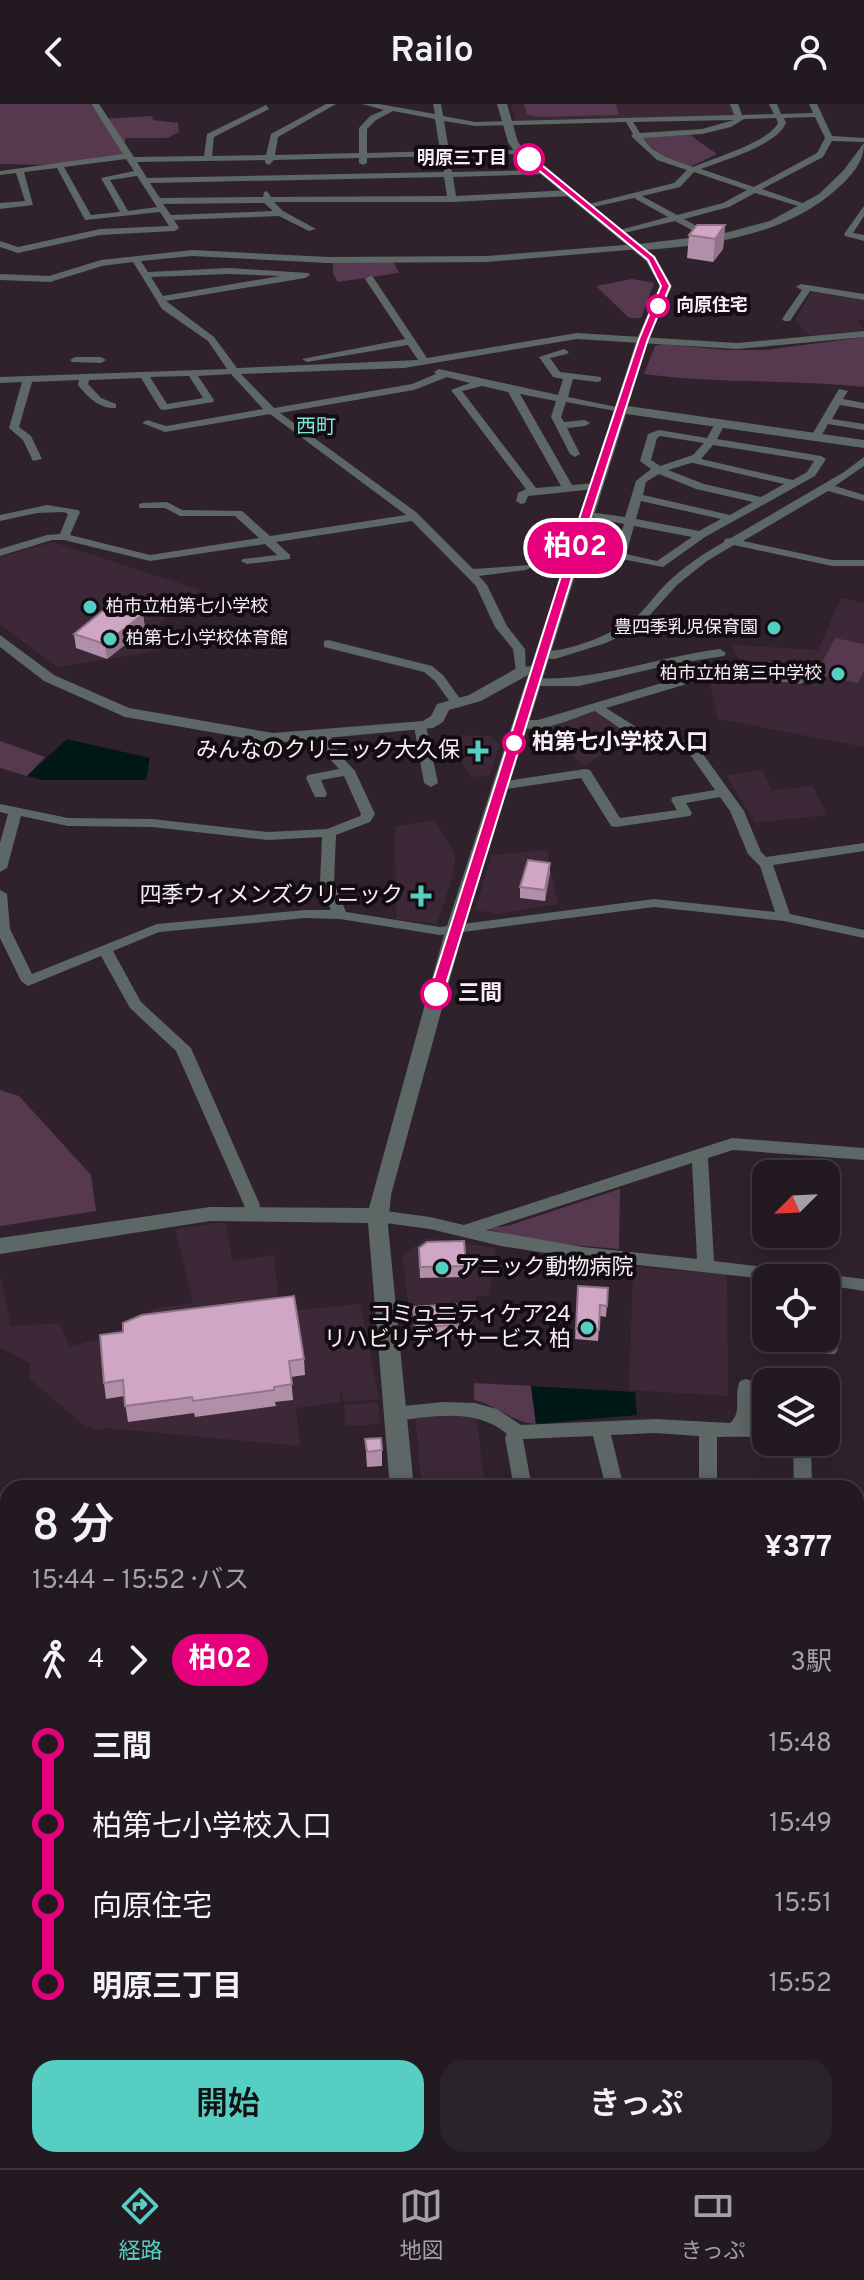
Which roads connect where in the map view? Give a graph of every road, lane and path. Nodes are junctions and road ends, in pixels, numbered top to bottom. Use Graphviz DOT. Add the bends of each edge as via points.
graph roads {
  1 [pos="95,104"];
  2 [pos="246,104"];
  3 [pos="332,104"];
  4 [pos="366,104"];
  5 [pos="437,104"];
  6 [pos="502,104"];
  7 [pos="734,104"];
  8 [pos="773,104"];
  9 [pos="813,104"];
  10 [pos="269,105"];
  11 [pos="392,109"];
  12 [pos="819,115"];
  13 [pos="740,117"];
  14 [pos="779,117"];
  15 [pos="439,118"];
  16 [pos="628,120"];
  17 [pos="507,123"];
  18 [pos="635,136"];
  19 [pos="829,138"];
  20 [pos="864,143"];
  21 [pos="520,152"];
  22 [pos="446,153"];
  23 [pos="363,154"];
  24 [pos="270,156"];
  25 [pos="131,158"];
  26 [pos="208,158"];
  27 [pos="59,165"];
  28 [pos="19,170"];
  29 [pos="692,170"];
  30 [pos="545,172"];
  31 [pos="0,173"];
  32 [pos="448,175"];
  33 [pos="363,176"];
  34 [pos="144,177"];
  35 [pos="267,178"];
  36 [pos="754,190"];
  37 [pos="571,193"];
  38 [pos="636,196"];
  39 [pos="364,199"];
  40 [pos="452,199"];
  41 [pos="267,201"];
  42 [pos="0,206"];
  43 [pos="588,207"];
  44 [pos="805,207"];
  45 [pos="165,209"];
  46 [pos="864,209"];
  47 [pos="280,213"];
  48 [pos="126,214"];
  49 [pos="677,219"];
  50 [pos="312,229"];
  51 [pos="619,233"];
  52 [pos="864,238"];
  53 [pos="717,241"];
  54 [pos="0,244"];
  55 [pos="637,247"];
  56 [pos="135,259"];
  57 [pos="146,275"];
  58 [pos="0,277"];
  59 [pos="370,279"];
  60 [pos="864,297"];
  61 [pos="160,299"];
  62 [pos="787,319"];
  63 [pos="864,334"];
  64 [pos="643,339"];
  65 [pos="415,346"];
  66 [pos="564,352"];
  67 [pos="75,360"];
  68 [pos="101,360"];
  69 [pos="419,363"];
  70 [pos="268,368"];
  71 [pos="0,369"];
  72 [pos="234,370"];
  73 [pos="191,372"];
  74 [pos="145,374"];
  75 [pos="446,374"];
  76 [pos="84,376"];
  77 [pos="569,376"];
  78 [pos="28,379"];
  79 [pos="597,379"];
  80 [pos="5,380"];
  81 [pos="481,382"];
  82 [pos="512,390"];
  83 [pos="562,400"];
  84 [pos="112,406"];
  85 [pos="864,406"];
  86 [pos="269,409"];
  87 [pos="621,409"];
  88 [pos="826,421"];
  89 [pos="147,423"];
  90 [pos="585,423"];
  91 [pos="720,424"];
  92 [pos="562,425"];
  93 [pos="864,427"];
  94 [pos="815,438"];
  95 [pos="710,442"];
  96 [pos="864,444"];
  97 [pos="575,454"];
  98 [pos="37,459"];
  99 [pos="693,460"];
  100 [pos="864,460"];
  101 [pos="657,470"];
  102 [pos="848,474"];
  103 [pos="864,478"];
  104 [pos="793,483"];
  105 [pos="595,486"];
  106 [pos="824,486"];
  107 [pos="568,488"];
  108 [pos="533,492"];
  109 [pos="637,497"];
  110 [pos="864,498"];
  111 [pos="760,500"];
  112 [pos="521,501"];
  113 [pos="143,506"];
  114 [pos="586,513"];
  115 [pos="415,517"];
  116 [pos="0,518"];
  117 [pos="730,518"];
  118 [pos="631,520"];
  119 [pos="701,535"];
  120 [pos="64,537"];
  121 [pos="269,539"];
  122 [pos="729,541"];
  123 [pos="0,553"];
  124 [pos="247,561"];
  125 [pos="864,563"];
  126 [pos="526,567"];
  127 [pos="470,573"];
  128 [pos="0,640"];
  129 [pos="328,644"];
  130 [pos="720,653"];
  131 [pos="533,669"];
  132 [pos="801,680"];
  133 [pos="457,703"];
  134 [pos="595,706"];
  135 [pos="520,724"];
  136 [pos="420,726"];
  137 [pos="322,733"];
  138 [pos="348,771"];
  139 [pos="431,783"];
  140 [pos="499,786"];
  141 [pos="724,792"];
  142 [pos="320,794"];
  143 [pos="0,808"];
  144 [pos="16,810"];
  145 [pos="329,833"];
  146 [pos="864,847"];
  147 [pos="766,865"];
  148 [pos="0,868"];
  149 [pos="0,894"];
  150 [pos="340,915"];
  151 [pos="784,917"];
  152 [pos="2,929"];
  153 [pos="454,930"];
  154 [pos="864,934"];
  155 [pos="105,950"];
  156 [pos="864,1154"];
  157 [pos="700,1156"];
  158 [pos="252,1214"];
  159 [pos="378,1216"];
  160 [pos="467,1231"];
  161 [pos="0,1246"];
  162 [pos="706,1264"];
  163 [pos="752,1270"];
  164 [pos="840,1281"];
  165 [pos="864,1285"];
  166 [pos="746,1386"];
  167 [pos="394,1414"];
  168 [pos="741,1427"];
  169 [pos="600,1429"];
  170 [pos="708,1429"];
  171 [pos="752,1429"];
  172 [pos="517,1432"];
  173 [pos="802,1456"];
  174 [pos="401,1480"];
  175 [pos="522,1480"];
  176 [pos="613,1480"];
  177 [pos="708,1480"];
  178 [pos="803,1480"];
  1 -- 25 [label="street"];
  2 -- 10 [label="street"];
  3 -- 24 [label="street" via="274,136"];
  4 -- 11 [label="street"];
  5 -- 15 [label="street"];
  6 -- 17 [label="street"];
  7 -- 13 [label="street"];
  8 -- 14 [label="street"];
  9 -- 12 [label="street"];
  10 -- 26 [label="street" via="210,136"];
  11 -- 15 [label="street"];
  11 -- 23 [label="street" via="363,128"];
  12 -- 14 [label="street"];
  12 -- 19 [label="street"];
  13 -- 14 [label="street"];
  13 -- 16 [label="street"];
  13 -- 18 [label="street" via="717,129"];
  14 -- 29 [label="street" via="779,130 765,140"];
  15 -- 17 [label="street"];
  15 -- 22 [label="street"];
  16 -- 17 [label="street"];
  16 -- 18 [label="street"];
  17 -- 21 [label="street"];
  18 -- 29 [label="street" via="654,154"];
  19 -- 20 [label="street"];
  19 -- 36 [label="street" via="820,155"];
  20 -- 44 [label="street" via="845,176"];
  21 -- 22 [label="street"];
  21 -- 30 [label="street"];
  22 -- 23 [label="street"];
  22 -- 32 [label="street"];
  23 -- 24 [label="street"];
  23 -- 33 [label="street"];
  24 -- 26 [label="street"];
  24 -- 35 [label="street"];
  25 -- 26 [label="street"];
  25 -- 27 [label="street"];
  25 -- 34 [label="street"];
  27 -- 28 [label="street"];
  27 -- 48 [label="street" via="88,218"];
  28 -- 31 [label="street"];
  28 -- 42 [label="street" via="30,203"];
  29 -- 36 [label="street"];
  29 -- 38 [label="street" via="677,185"];
  30 -- 32 [label="street"];
  30 -- 37 [label="street"];
  32 -- 33 [label="street"];
  32 -- 40 [label="street"];
  33 -- 35 [label="street"];
  33 -- 39 [label="street"];
  34 -- 35 [label="street"];
  34 -- 45 [label="street"];
  34 -- 48 [label="street" via="105,178"];
  35 -- 41 [label="street"];
  36 -- 44 [label="street"];
  36 -- 49 [label="street" via="716,209"];
  37 -- 40 [label="street"];
  37 -- 43 [label="street"];
  38 -- 43 [label="street"];
  38 -- 49 [label="street"];
  39 -- 40 [label="street"];
  39 -- 41 [label="street"];
  41 -- 45 [label="street"];
  41 -- 47 [label="street"];
  43 -- 51 [label="street"];
  44 -- 53 [label="street"];
  45 -- 47 [label="street"];
  45 -- 48 [label="street"];
  45 -- 54 [label="street" via="175,228 100,232 18,250"];
  46 -- 52 [label="street" via="848,234"];
  47 -- 50 [label="street"];
  49 -- 51 [label="street"];
  49 -- 53 [label="street"];
  51 -- 55 [label="street"];
  53 -- 55 [label="street"];
  55 -- 56 [label="street" via="487,259 328,260 192,253"];
  55 -- 64 [label="street" via="657,265 666,286"];
  56 -- 57 [label="street"];
  56 -- 58 [label="street" via="50,279"];
  57 -- 61 [label="street"];
  57 -- 61 [label="street" via="305,275"];
  59 -- 65 [label="street"];
  60 -- 62 [label="street" via="805,287"];
  61 -- 72 [label="street" via="211,339"];
  63 -- 64 [label="street" via="737,346"];
  64 -- 69 [label="street" via="557,338"];
  64 -- 87 [label="street"];
  65 -- 69 [label="street"];
  65 -- 70 [label="street"];
  66 -- 77 [label="street" via="544,357 557,375"];
  67 -- 68 [label="street"];
  69 -- 70 [label="street"];
  69 -- 75 [label="street"];
  70 -- 72 [label="street"];
  71 -- 80 [label="street"];
  72 -- 73 [label="street"];
  72 -- 86 [label="street"];
  73 -- 74 [label="street"];
  73 -- 74 [label="street" via="209,400 164,407"];
  74 -- 76 [label="street"];
  75 -- 81 [label="street"];
  75 -- 86 [label="street" via="414,387"];
  76 -- 78 [label="street"];
  76 -- 84 [label="street" via="83,385 97,400"];
  77 -- 79 [label="street"];
  77 -- 83 [label="street"];
  78 -- 80 [label="street"];
  78 -- 98 [label="street" via="14,428 27,438"];
  81 -- 82 [label="street"];
  81 -- 108 [label="street" via="456,390"];
  82 -- 83 [label="street"];
  82 -- 107 [label="street"];
  83 -- 87 [label="street"];
  83 -- 92 [label="street" via="556,417"];
  85 -- 88 [label="street" via="840,396"];
  86 -- 89 [label="street" via="165,429"];
  86 -- 115 [label="street"];
  87 -- 91 [label="street"];
  87 -- 105 [label="street"];
  88 -- 93 [label="street"];
  88 -- 94 [label="street"];
  90 -- 92 [label="street"];
  91 -- 94 [label="street"];
  91 -- 95 [label="street"];
  92 -- 97 [label="street"];
  94 -- 96 [label="street"];
  95 -- 99 [label="street"];
  95 -- 101 [label="street" via="652,436 645,461"];
  95 -- 104 [label="street" via="821,459 811,474"];
  99 -- 101 [label="street"];
  99 -- 104 [label="street"];
  100 -- 102 [label="street"];
  101 -- 109 [label="street" via="641,481"];
  101 -- 111 [label="street" via="672,480"];
  102 -- 103 [label="street"];
  102 -- 106 [label="street"];
  104 -- 111 [label="street"];
  105 -- 107 [label="street"];
  105 -- 114 [label="street"];
  106 -- 110 [label="street"];
  106 -- 122 [label="street"];
  107 -- 108 [label="street"];
  108 -- 112 [label="street" via="523,493"];
  109 -- 117 [label="street"];
  109 -- 118 [label="street"];
  111 -- 117 [label="street"];
  113 -- 121 [label="street" via="167,505 180,513 238,513"];
  114 -- 118 [label="street"];
  114 -- 131 [label="street"];
  115 -- 121 [label="street"];
  115 -- 127 [label="street"];
  116 -- 120 [label="street" via="46,508 70,510 74,512"];
  117 -- 119 [label="street"];
  118 -- 119 [label="street"];
  118 -- 119 [label="street" via="620,556 659,565"];
  120 -- 121 [label="street" via="150,558"];
  120 -- 123 [label="street"];
  121 -- 124 [label="street" via="286,557"];
  122 -- 125 [label="street" via="832,563"];
  122 -- 131 [label="street" via="673,583 635,624 551,656"];
  126 -- 127 [label="street"];
  127 -- 131 [label="street"];
  128 -- 137 [label="street" via="49,678 125,712 257,737"];
  129 -- 133 [label="street" via="428,669"];
  130 -- 131 [label="street" via="672,659 570,686"];
  131 -- 133 [label="street"];
  131 -- 135 [label="street"];
  132 -- 134 [label="street" via="706,674"];
  133 -- 136 [label="street"];
  134 -- 135 [label="street" via="539,724"];
  134 -- 141 [label="street" via="650,749 687,742"];
  135 -- 140 [label="street"];
  136 -- 137 [label="street"];
  136 -- 139 [label="street"];
  137 -- 138 [label="street"];
  138 -- 142 [label="street" via="313,778"];
  138 -- 145 [label="street" via="368,814"];
  140 -- 141 [label="street" via="585,773 616,823 685,813 678,800"];
  140 -- 153 [label="street"];
  141 -- 147 [label="street" via="755,854"];
  143 -- 144 [label="street"];
  144 -- 145 [label="street" via="68,822 152,823 268,836"];
  144 -- 148 [label="street"];
  145 -- 150 [label="street" via="327,883"];
  146 -- 147 [label="street" via="773,858"];
  147 -- 151 [label="street"];
  149 -- 152 [label="street"];
  150 -- 153 [label="street"];
  150 -- 155 [label="street" via="157,928"];
  151 -- 153 [label="street" via="654,903"];
  151 -- 154 [label="street"];
  152 -- 155 [label="street" via="28,981"];
  153 -- 159 [label="street"];
  155 -- 158 [label="street" via="135,1005 175,1039 191,1063"];
  156 -- 157 [label="street" via="732,1144"];
  157 -- 160 [label="street"];
  157 -- 162 [label="street"];
  158 -- 159 [label="street"];
  158 -- 161 [label="street" via="194,1216"];
  159 -- 160 [label="street"];
  159 -- 167 [label="street"];
  160 -- 162 [label="street" via="583,1253"];
  162 -- 163 [label="street"];
  164 -- 165 [label="street"];
  166 -- 168 [label="street"];
  167 -- 172 [label="street" via="470,1408 505,1420"];
  167 -- 174 [label="street"];
  168 -- 170 [label="street"];
  168 -- 171 [label="street"];
  169 -- 170 [label="street"];
  169 -- 172 [label="street"];
  169 -- 176 [label="street"];
  170 -- 177 [label="street"];
  172 -- 175 [label="street"];
  173 -- 178 [label="street"];
}
